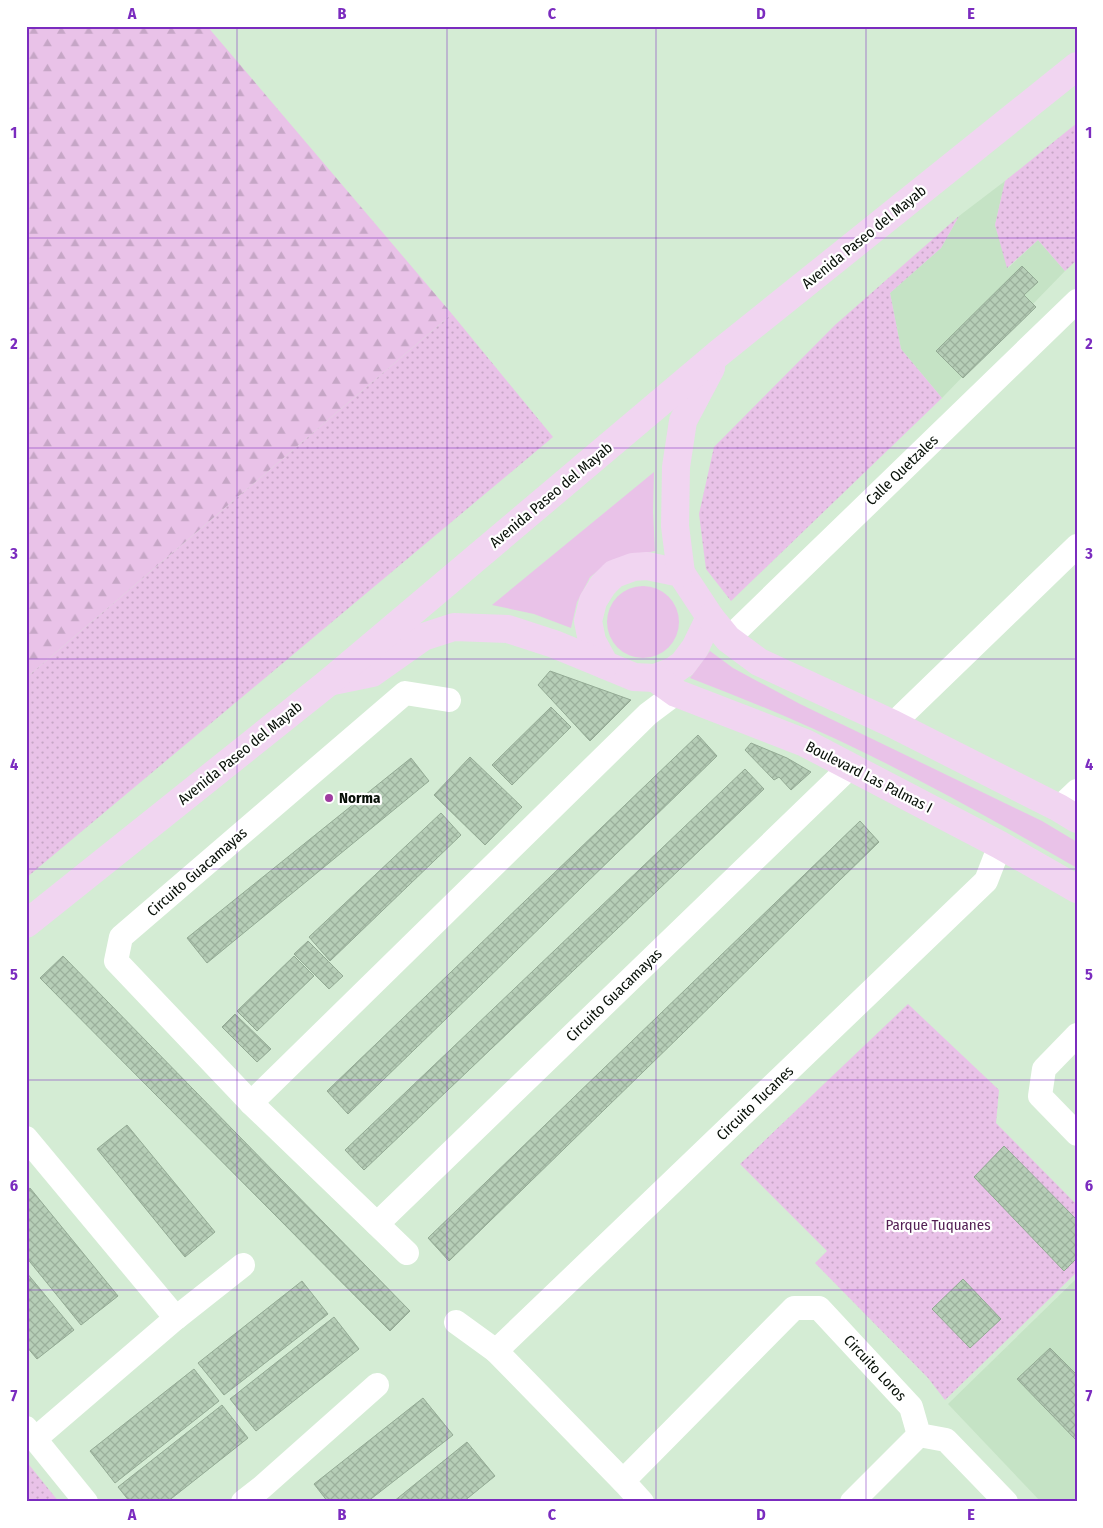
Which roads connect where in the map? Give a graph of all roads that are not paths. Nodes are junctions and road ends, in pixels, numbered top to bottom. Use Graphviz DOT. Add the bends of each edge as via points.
graph roads {
  1 [pos="1077,66"];
  2 [pos="1077,301"];
  3 [pos="719,353"];
  4 [pos="1077,546"];
  5 [pos="681,573"];
  6 [pos="710,617"];
  7 [pos="728,639"];
  8 [pos="605,665"];
  9 [pos="329,682"];
  10 [pos="666,685"];
  11 [pos="449,700"];
  12 [pos="893,724"];
  13 [pos="851,766"];
  14 [pos="1071,806"];
  15 [pos="1000,845"];
  16 [pos="1077,889"];
  17 [pos="26,924"];
  18 [pos="1077,1035"];
  19 [pos="251,1103"];
  20 [pos="1077,1134"];
  21 [pos="26,1138"];
  22 [pos="377,1224"];
  23 [pos="407,1253"];
  24 [pos="243,1265"];
  25 [pos="176,1318"];
  26 [pos="456,1322"];
  27 [pos="496,1351"];
  28 [pos="377,1386"];
  29 [pos="31,1433"];
  30 [pos="919,1435"];
  31 [pos="623,1481"];
  32 [pos="86,1502"];
  33 [pos="243,1502"];
  34 [pos="642,1502"];
  35 [pos="852,1502"];
  36 [pos="1006,1502"];
  1 -- 3 [label="street, Avenida Paseo del Mayab"];
  2 -- 7 [label="street, Calle Quetzales"];
  3 -- 5 [label="street" via="683,421 676,467 675,526"];
  3 -- 9 [label="street, Avenida Paseo del Mayab"];
  4 -- 12 [label="street"];
  5 -- 6 [label="street"];
  5 -- 8 [label="street" via="647,566 633,567 614,574 603,585 592,601 588,621 592,641"];
  6 -- 7 [label="street"];
  6 -- 10 [label="street" via="695,648 673,671"];
  7 -- 12 [label="street" via="759,662"];
  8 -- 9 [label="street" via="508,629 454,627 422,638 372,673"];
  8 -- 10 [label="street"];
  9 -- 17 [label="street, Avenida Paseo del Mayab"];
  10 -- 13 [label="street, Boulevard Las Palmas I" via="805,743"];
  10 -- 19 [label="street" via="648,714"];
  11 -- 19 [label="street, Circuito Guacamayas" via="405,693 121,937 116,961"];
  12 -- 14 [label="street"];
  13 -- 15 [label="street, Boulevard Las Palmas I"];
  13 -- 22 [label="street, Circuito Guacamayas"];
  15 -- 16 [label="street, Boulevard Las Palmas I"];
  15 -- 27 [label="street, Circuito Tucanes" via="986,880"];
  18 -- 20 [label="street" via="1044,1069 1040,1096"];
  19 -- 22 [label="street, Circuito Guacamayas"];
  21 -- 25 [label="street"];
  22 -- 23 [label="street, Circuito Guacamayas"];
  24 -- 25 [label="street"];
  25 -- 29 [label="street"];
  26 -- 27 [label="street"];
  27 -- 31 [label="street"];
  28 -- 33 [label="street"];
  29 -- 32 [label="street"];
  30 -- 31 [label="street, Circuito Loros" via="911,1407 819,1308 794,1308"];
  30 -- 35 [label="street"];
  30 -- 36 [label="street" via="946,1440"];
  31 -- 34 [label="street"];
}
